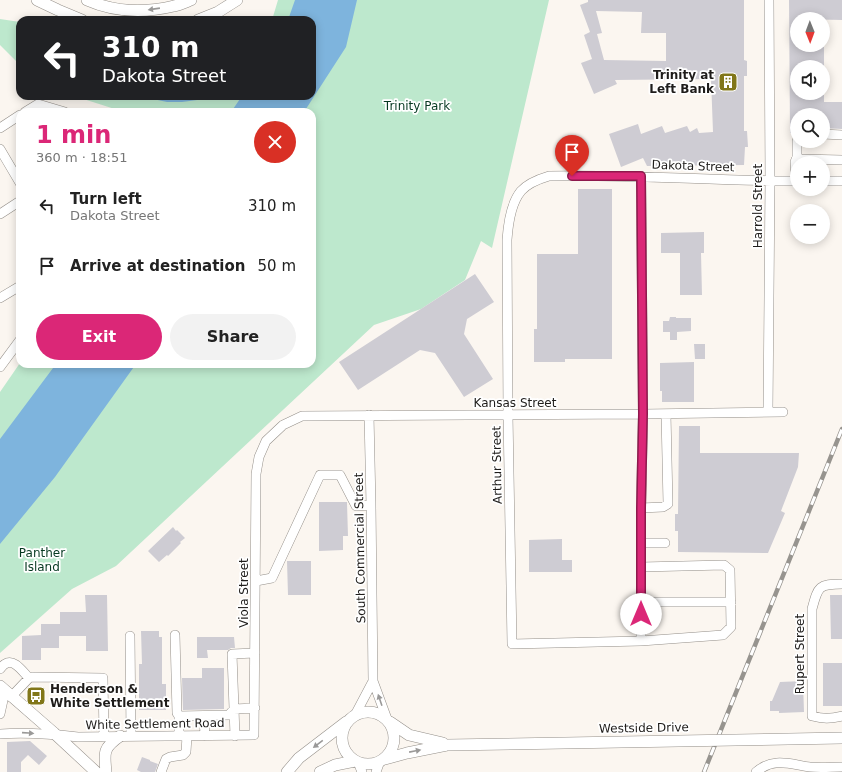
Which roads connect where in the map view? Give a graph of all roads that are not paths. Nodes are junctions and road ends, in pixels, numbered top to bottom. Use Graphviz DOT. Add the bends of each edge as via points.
graph roads {
  1 [pos="37,0"];
  2 [pos="87,0"];
  3 [pos="191,0"];
  4 [pos="237,0"];
  5 [pos="769,0"];
  6 [pos="72,16"];
  7 [pos="208,16"];
  8 [pos="32,108"];
  9 [pos="52,108"];
  10 [pos="16,118"];
  11 [pos="0,128"];
  12 [pos="830,134"];
  13 [pos="842,135"];
  14 [pos="797,148"];
  15 [pos="0,149"];
  16 [pos="797,156"];
  17 [pos="830,160"];
  18 [pos="842,160"];
  19 [pos="16,176"];
  20 [pos="641,176"];
  21 [pos="770,181"];
  22 [pos="790,181"];
  23 [pos="830,181"];
  24 [pos="842,181"];
  25 [pos="520,191"];
  26 [pos="16,204"];
  27 [pos="0,214"];
  28 [pos="16,288"];
  29 [pos="0,298"];
  30 [pos="16,345"];
  31 [pos="0,367"];
  32 [pos="768,412"];
  33 [pos="783,412"];
  34 [pos="643,414"];
  35 [pos="666,414"];
  36 [pos="369,415"];
  37 [pos="508,415"];
  38 [pos="261,451"];
  39 [pos="371,506"];
  40 [pos="641,508"];
  41 [pos="665,543"];
  42 [pos="641,544"];
  43 [pos="641,567"];
  44 [pos="256,581"];
  45 [pos="842,584"];
  46 [pos="641,602"];
  47 [pos="731,602"];
  48 [pos="175,635"];
  49 [pos="130,636"];
  50 [pos="642,641"];
  51 [pos="255,653"];
  52 [pos="0,669"];
  53 [pos="29,678"];
  54 [pos="373,680"];
  55 [pos="5,691"];
  56 [pos="255,708"];
  57 [pos="234,709"];
  58 [pos="0,714"];
  59 [pos="179,716"];
  60 [pos="204,716"];
  61 [pos="842,716"];
  62 [pos="352,718"];
  63 [pos="388,720"];
  64 [pos="0,734"];
  65 [pos="55,735"];
  66 [pos="254,735"];
  67 [pos="126,736"];
  68 [pos="183,736"];
  69 [pos="205,736"];
  70 [pos="235,736"];
  71 [pos="104,737"];
  72 [pos="842,738"];
  73 [pos="447,745"];
  74 [pos="380,764"];
  75 [pos="359,765"];
  76 [pos="840,769"];
  77 [pos="96,772"];
  78 [pos="106,772"];
  79 [pos="161,772"];
  80 [pos="287,772"];
  81 [pos="320,772"];
  82 [pos="756,772"];
  1 -- 6 [label="main road"];
  3 -- 2 [label="main road, one-way" via="174,6 146,10 114,9"];
  4 -- 7 [label="main road"];
  5 -- 21 [label="street, Harrold Street"];
  8 -- 9 [label="street" via="38,104"];
  10 -- 11 [label="street"];
  12 -- 13 [label="street"];
  14 -- 16 [label="street"];
  15 -- 19 [label="street"];
  17 -- 18 [label="street"];
  20 -- 21 [label="street, Dakota Street"];
  20 -- 25 [label="street, Dakota Street" via="549,176"];
  20 -- 34 [label="street"];
  21 -- 22 [label="street, Dakota Street"];
  21 -- 32 [label="street, Harrold Street"];
  23 -- 24 [label="street"];
  25 -- 37 [label="street, Arthur Street" via="508,229"];
  26 -- 27 [label="street"];
  28 -- 29 [label="street"];
  30 -- 31 [label="street"];
  32 -- 33 [label="street, Kansas Street"];
  32 -- 35 [label="street, Kansas Street"];
  34 -- 35 [label="street, Kansas Street"];
  34 -- 37 [label="street, Kansas Street"];
  34 -- 40 [label="street"];
  35 -- 40 [label="street" via="668,504 664,507"];
  36 -- 37 [label="street, Kansas Street"];
  36 -- 38 [label="street, Kansas Street" via="302,416 283,425 266,441"];
  36 -- 39 [label="street, South Commercial Street"];
  37 -- 50 [label="street, Arthur Street" via="512,644"];
  38 -- 44 [label="street, Viola Street" via="256,474"];
  39 -- 44 [label="street" via="356,506 340,475 320,475 272,578"];
  39 -- 54 [label="street, South Commercial Street"];
  40 -- 42 [label="street"];
  41 -- 42 [label="street"];
  42 -- 43 [label="street"];
  43 -- 46 [label="street"];
  43 -- 47 [label="street" via="724,565 730,570"];
  44 -- 51 [label="street, Viola Street"];
  45 -- 61 [label="street, Rupert Street" via="828,584 822,587 816,593 812,609 812,716 822,719"];
  46 -- 47 [label="street"];
  46 -- 50 [label="street"];
  47 -- 50 [label="street" via="731,627 723,635"];
  48 -- 59 [label="street"];
  49 -- 67 [label="street"];
  51 -- 56 [label="street, Viola Street"];
  51 -- 57 [label="street" via="232,654"];
  52 -- 53 [label="street" via="6,663 11,663"];
  53 -- 55 [label="street"];
  53 -- 71 [label="street" via="103,678"];
  54 -- 62 [label="street, South Commercial Street"];
  63 -- 54 [label="street, South Commercial Street, one-way"];
  55 -- 58 [label="street"];
  55 -- 65 [label="main road"];
  56 -- 57 [label="street"];
  56 -- 66 [label="street, Viola Street"];
  57 -- 60 [label="street" via="229,715"];
  57 -- 70 [label="street"];
  59 -- 60 [label="street"];
  59 -- 68 [label="street"];
  60 -- 69 [label="street"];
  62 -- 63 [label="main road" via="371,711"];
  62 -- 75 [label="main road" via="345,726 342,742 350,757"];
  62 -- 80 [label="main road, one-way" via="299,758"];
  63 -- 73 [label="main road, Westside Drive" via="409,735"];
  63 -- 74 [label="main road" via="393,727 395,742 388,756"];
  64 -- 65 [label="street, White Settlement Road, one-way" via="18,732"];
  65 -- 71 [label="street, White Settlement Road"];
  65 -- 77 [label="main road"];
  66 -- 70 [label="street, White Settlement Road"];
  67 -- 68 [label="street, White Settlement Road"];
  67 -- 71 [label="street, White Settlement Road"];
  67 -- 78 [label="main road" via="107,747 104,756"];
  68 -- 69 [label="street, White Settlement Road"];
  68 -- 79 [label="street" via="186,752 166,759"];
  69 -- 70 [label="street, White Settlement Road"];
  72 -- 73 [label="main road, Westside Drive, bridge"];
  74 -- 73 [label="main road, Westside Drive, one-way" via="406,753"];
  74 -- 75 [label="main road"];
  75 -- 81 [label="main road" via="335,765"];
  76 -- 82 [label="street" via="779,763 769,764"];
}
